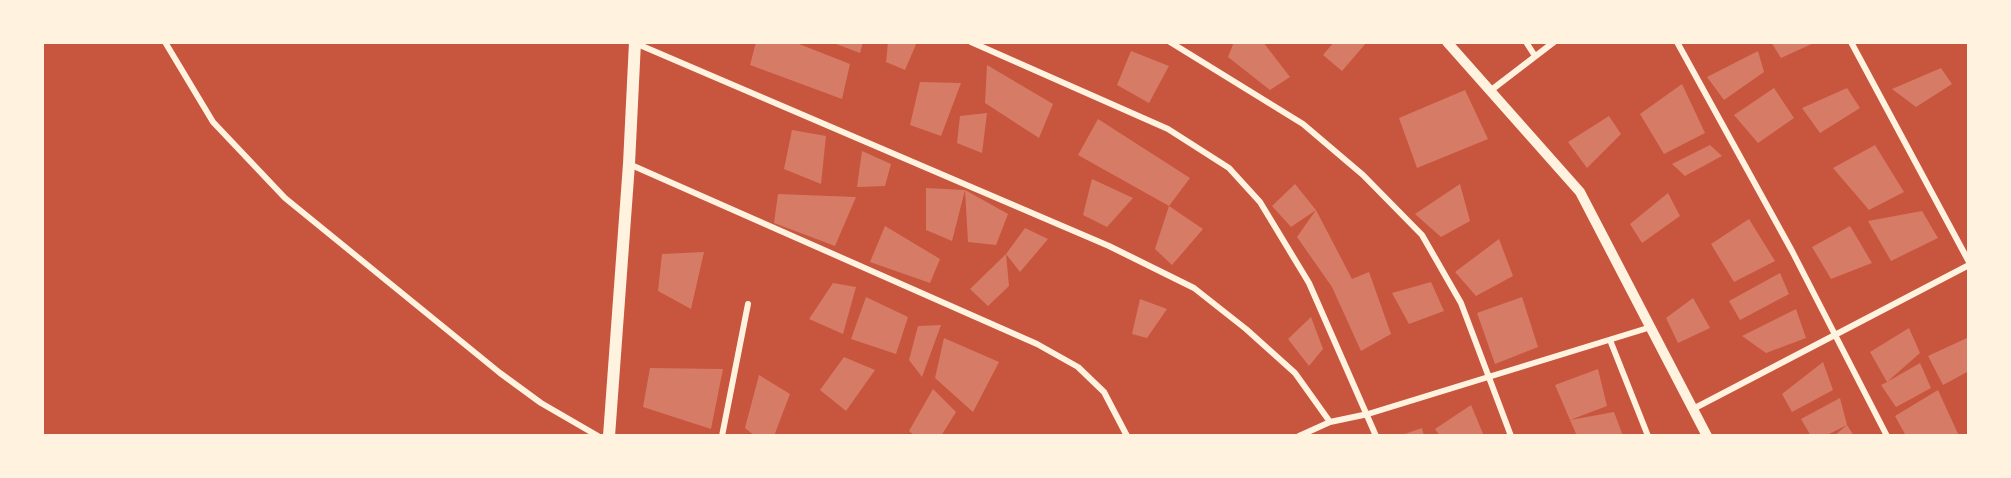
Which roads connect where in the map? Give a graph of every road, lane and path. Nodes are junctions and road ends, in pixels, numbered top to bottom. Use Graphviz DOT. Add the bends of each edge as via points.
graph roads {
  1 [pos="165,42"];
  2 [pos="971,42"];
  3 [pos="1170,42"];
  4 [pos="1526,42"];
  5 [pos="1554,42"];
  6 [pos="1677,42"];
  7 [pos="1851,42"];
  8 [pos="635,43"];
  9 [pos="1447,43"];
  10 [pos="1535,56"];
  11 [pos="1490,92"];
  12 [pos="630,164"];
  13 [pos="1969,264"];
  14 [pos="748,304"];
  15 [pos="1651,327"];
  16 [pos="1835,335"];
  17 [pos="1610,340"];
  18 [pos="1488,377"];
  19 [pos="1693,409"];
  20 [pos="1368,414"];
  21 [pos="1330,422"];
  22 [pos="598,436"];
  23 [pos="609,436"];
  24 [pos="722,436"];
  25 [pos="1127,436"];
  26 [pos="1299,436"];
  27 [pos="1376,436"];
  28 [pos="1511,436"];
  29 [pos="1647,436"];
  30 [pos="1707,436"];
  31 [pos="1887,436"];
  1 -- 22 [label="street" via="213,122 285,198 508,379 541,404"];
  2 -- 20 [label="street" via="1168,129 1229,168 1260,202 1309,283"];
  3 -- 18 [label="street" via="1303,124 1363,175 1422,235 1461,303"];
  4 -- 10 [label="street"];
  5 -- 10 [label="street"];
  6 -- 16 [label="street"];
  7 -- 13 [label="street"];
  8 -- 12 [label="main road"];
  8 -- 21 [label="street" via="1098,242 1194,288 1295,373"];
  9 -- 11 [label="street"];
  10 -- 11 [label="street"];
  11 -- 15 [label="street" via="1580,192"];
  12 -- 23 [label="main road"];
  12 -- 25 [label="street" via="1037,344 1078,367 1104,392"];
  13 -- 16 [label="street"];
  14 -- 24 [label="street"];
  15 -- 17 [label="street"];
  15 -- 19 [label="street"];
  16 -- 19 [label="street"];
  16 -- 31 [label="street"];
  17 -- 18 [label="street"];
  17 -- 29 [label="street"];
  18 -- 20 [label="street"];
  18 -- 28 [label="street"];
  19 -- 30 [label="street"];
  20 -- 21 [label="street"];
  20 -- 27 [label="street"];
  21 -- 26 [label="street"];
}
